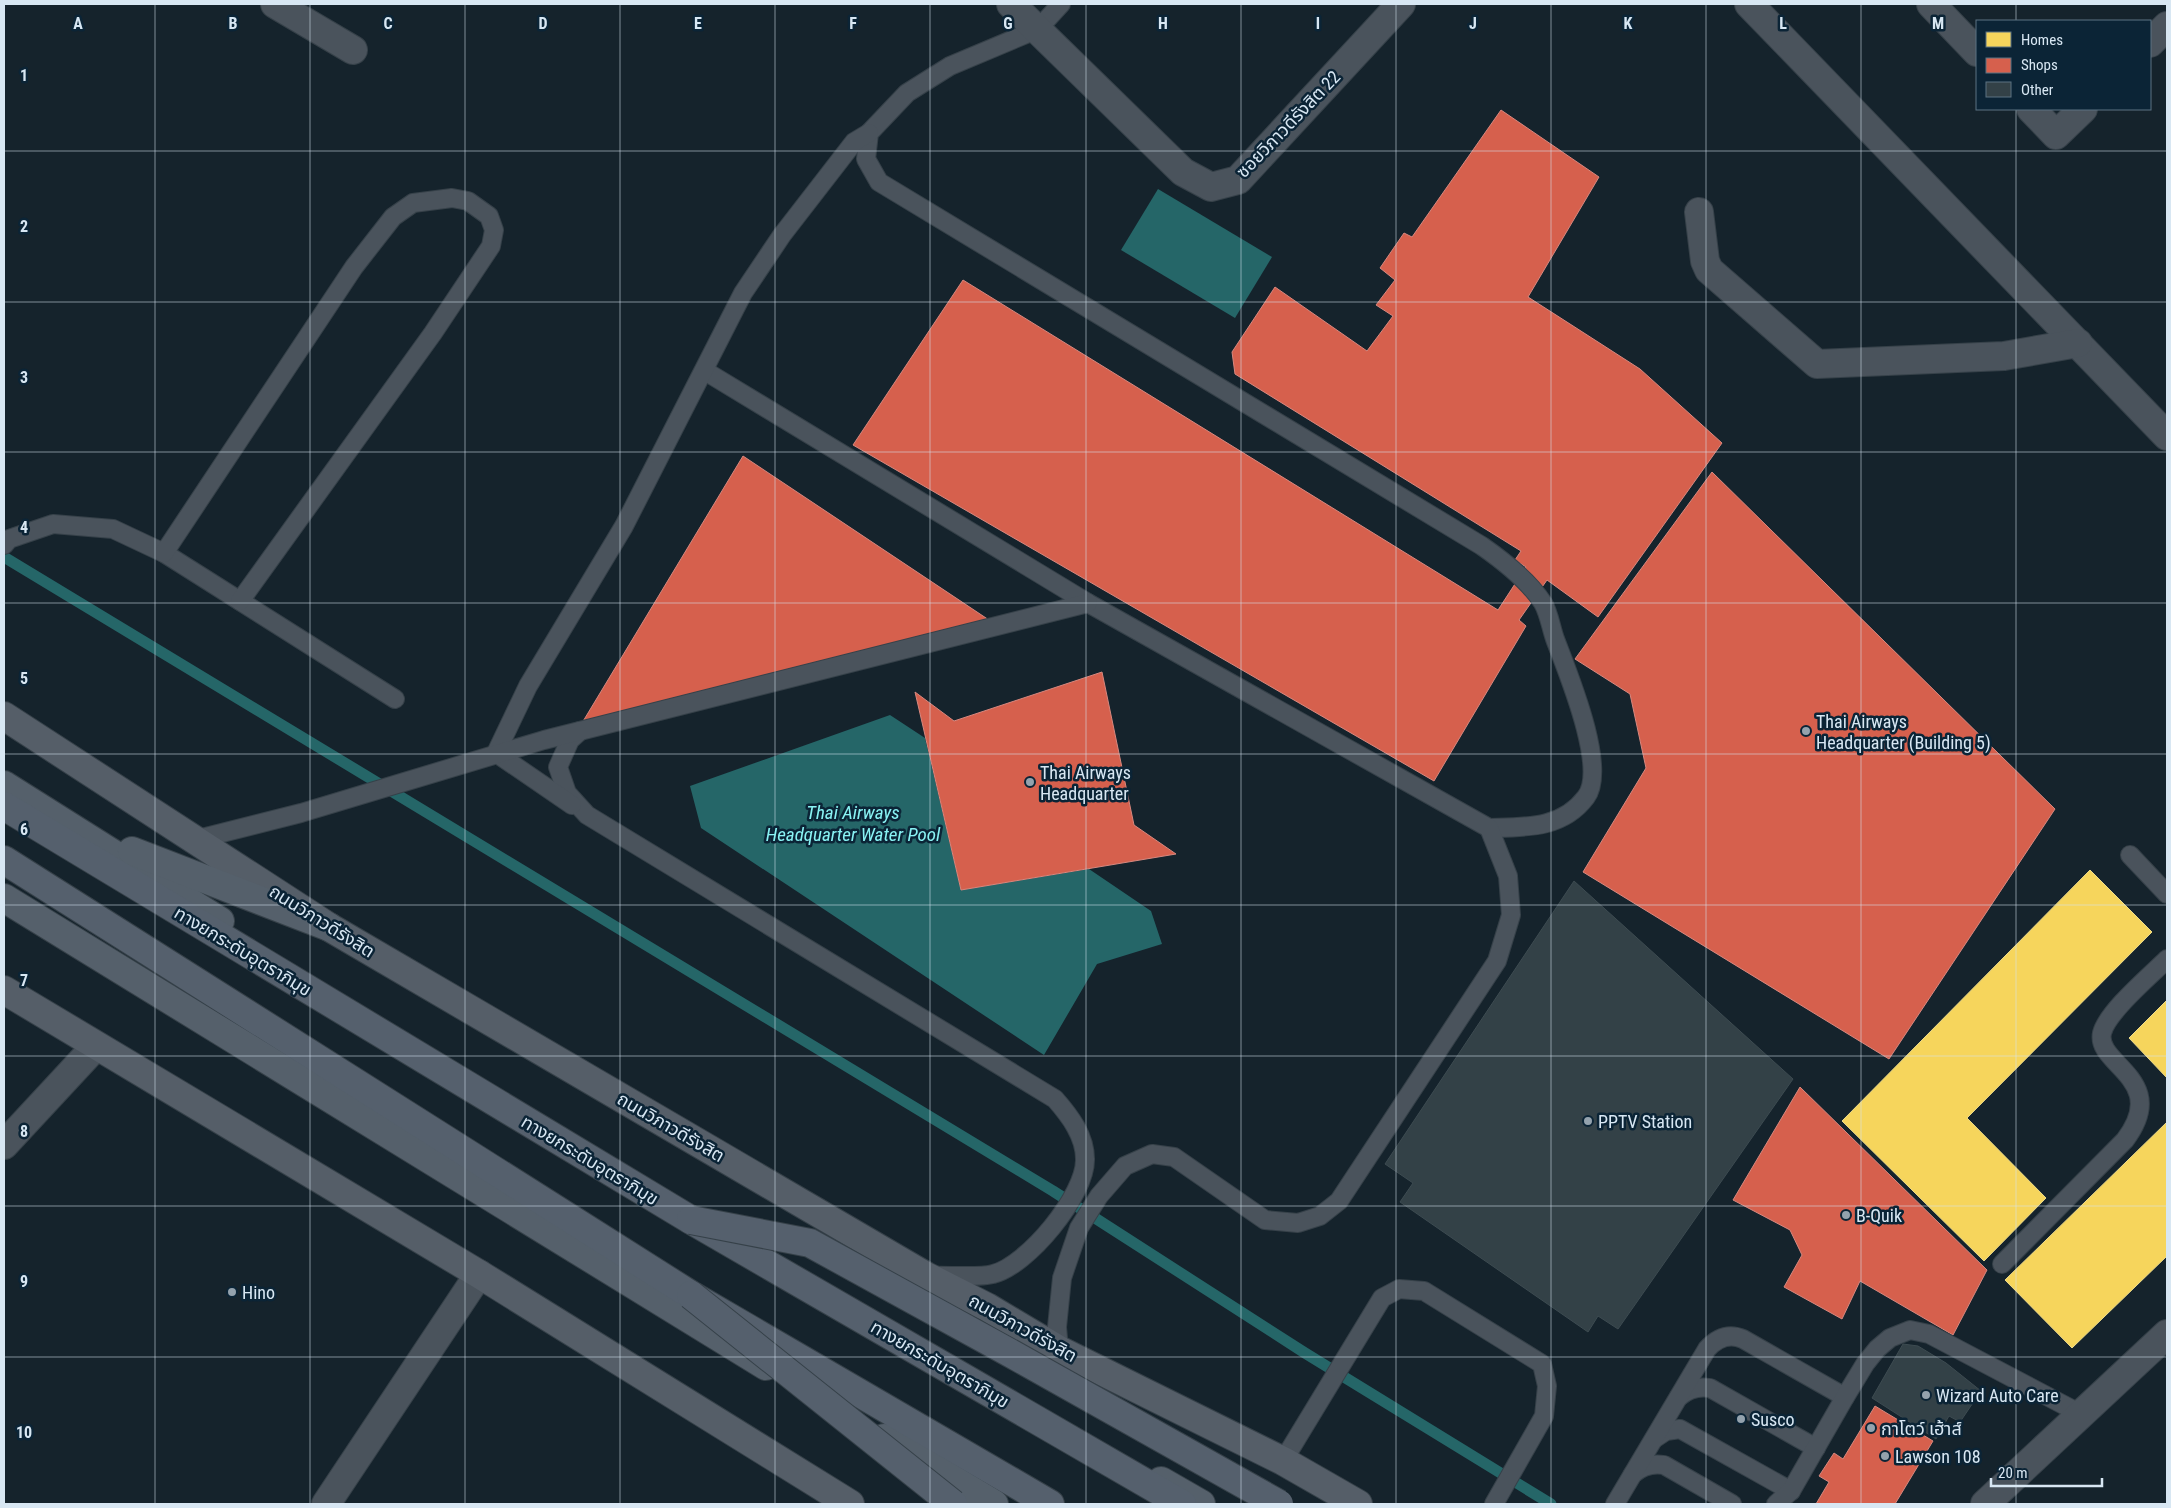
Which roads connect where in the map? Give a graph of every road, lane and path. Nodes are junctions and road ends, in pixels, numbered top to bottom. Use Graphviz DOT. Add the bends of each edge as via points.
graph roads {
  1 [pos="275,4"];
  2 [pos="1011,4"];
  3 [pos="1061,4"];
  4 [pos="1401,4"];
  5 [pos="1749,4"];
  6 [pos="1931,4"];
  7 [pos="2167,26"];
  8 [pos="1038,29"];
  9 [pos="2151,42"];
  10 [pos="353,50"];
  11 [pos="1976,51"];
  12 [pos="2032,110"];
  13 [pos="2082,110"];
  14 [pos="869,133"];
  15 [pos="1698,212"];
  16 [pos="2078,343"];
  17 [pos="705,370"];
  18 [pos="2167,436"];
  19 [pos="6,542"];
  20 [pos="164,554"];
  21 [pos="240,601"];
  22 [pos="1088,603"];
  23 [pos="395,699"];
  24 [pos="4,716"];
  25 [pos="580,730"];
  26 [pos="496,753"];
  27 [pos="4,785"];
  28 [pos="4,806"];
  29 [pos="587,815"];
  30 [pos="1489,828"];
  31 [pos="75,829"];
  32 [pos="194,840"];
  33 [pos="2130,855"];
  34 [pos="4,860"];
  35 [pos="2167,894"];
  36 [pos="4,898"];
  37 [pos="329,927"];
  38 [pos="2167,959"];
  39 [pos="5,993"];
  40 [pos="95,1047"];
  41 [pos="4,1145"];
  42 [pos="691,1220"];
  43 [pos="2002,1264"];
  44 [pos="479,1274"];
  45 [pos="926,1276"];
  46 [pos="692,1295"];
  47 [pos="2167,1334"];
  48 [pos="1059,1350"];
  49 [pos="1679,1397"];
  50 [pos="1845,1397"];
  51 [pos="2081,1414"];
  52 [pos="1654,1440"];
  53 [pos="1816,1448"];
  54 [pos="1283,1461"];
  55 [pos="1633,1474"];
  56 [pos="1792,1491"];
  57 [pos="1497,1499"];
  58 [pos="326,1504"];
  59 [pos="850,1504"];
  60 [pos="953,1504"];
  61 [pos="994,1504"];
  62 [pos="1050,1504"];
  63 [pos="1182,1504"];
  64 [pos="1201,1504"];
  65 [pos="1279,1504"];
  66 [pos="1358,1504"];
  67 [pos="1615,1504"];
  68 [pos="1732,1504"];
  69 [pos="1776,1504"];
  70 [pos="1986,1504"];
  1 -- 10 [label="street"];
  2 -- 8 [label="street, ซอยวิภาวดีรังสิต 22"];
  3 -- 8 [label="lane"];
  4 -- 8 [label="street, ซอยวิภาวดีรังสิต 22" via="1238,180 1211,187 1183,172"];
  5 -- 16 [label="street"];
  6 -- 11 [label="street"];
  7 -- 9 [label="street"];
  8 -- 14 [label="lane" via="928,78 907,93"];
  12 -- 13 [label="street" via="2056,135"];
  14 -- 17 [label="lane" via="854,142 782,235 743,293"];
  14 -- 30 [label="lane" via="866,159 879,182 1482,546 1510,566 1543,603 1580,707 1593,768 1588,795 1566,817 1532,827"];
  15 -- 16 [label="street" via="1709,270 1816,364 2004,356"];
  16 -- 18 [label="street"];
  17 -- 22 [label="lane"];
  17 -- 26 [label="lane" via="624,526 528,686"];
  19 -- 20 [label="lane" via="53,524 113,529"];
  20 -- 21 [label="lane"];
  20 -- 21 [label="lane" via="354,267 393,217 413,203 452,198 468,201 489,216 494,230 491,246 433,333"];
  21 -- 23 [label="lane"];
  22 -- 25 [label="lane"];
  22 -- 30 [label="lane"];
  24 -- 32 [label="main road, ถนนวิภาวดีรังสิต"];
  25 -- 26 [label="lane"];
  25 -- 29 [label="lane" via="570,740 558,767 567,793"];
  26 -- 29 [label="lane"];
  26 -- 32 [label="lane" via="301,813"];
  27 -- 31 [label="highway"];
  28 -- 42 [label="highway, ทางยกระดับอุตราภิมุข"];
  29 -- 45 [label="lane" via="1055,1099 1069,1115 1078,1129 1086,1159 1079,1186 1060,1215 1018,1262 992,1275"];
  30 -- 48 [label="lane" via="1508,876 1511,915 1497,961 1339,1201 1320,1216 1298,1223 1265,1220 1174,1157 1152,1154 1126,1166 1099,1196 1079,1228 1062,1278 1056,1327"];
  31 -- 37 [label="highway"];
  31 -- 64 [label="highway" via="595,1160"];
  32 -- 37 [label="main road, ถนนวิภาวดีรังสิต"];
  33 -- 35 [label="lane"];
  34 -- 46 [label="highway"];
  36 -- 61 [label="highway"];
  37 -- 45 [label="main road, ถนนวิภาวดีรังสิต"];
  38 -- 43 [label="lane" via="2111,1015 2101,1036 2104,1046 2140,1090 2143,1102 2137,1126"];
  39 -- 40 [label="main road"];
  40 -- 41 [label="street"];
  40 -- 44 [label="main road"];
  42 -- 63 [label="highway, ทางยกระดับอุตราภิมุข"];
  42 -- 65 [label="highway, bridge" via="810,1243"];
  44 -- 58 [label="street"];
  44 -- 59 [label="main road"];
  45 -- 48 [label="main road, ถนนวิภาวดีรังสิต" via="987,1307"];
  46 -- 60 [label="highway, bridge"];
  46 -- 62 [label="highway, bridge"];
  47 -- 51 [label="street"];
  48 -- 54 [label="main road, ถนนวิภาวดีรังสิต"];
  49 -- 50 [label="lane" via="1708,1349 1720,1339 1734,1336"];
  49 -- 52 [label="lane"];
  49 -- 53 [label="lane" via="1692,1389 1710,1388"];
  50 -- 51 [label="lane" via="1865,1364 1883,1344 1903,1333 1917,1330"];
  50 -- 53 [label="lane"];
  51 -- 70 [label="street"];
  52 -- 55 [label="lane"];
  52 -- 56 [label="lane" via="1666,1431 1680,1429"];
  53 -- 56 [label="lane"];
  54 -- 57 [label="lane" via="1382,1298 1399,1289 1424,1291 1542,1364 1547,1386 1544,1416"];
  54 -- 66 [label="main road, ถนนวิภาวดีรังสิต"];
  55 -- 67 [label="lane"];
  55 -- 68 [label="lane" via="1651,1465 1664,1465"];
  56 -- 69 [label="lane"];
}
